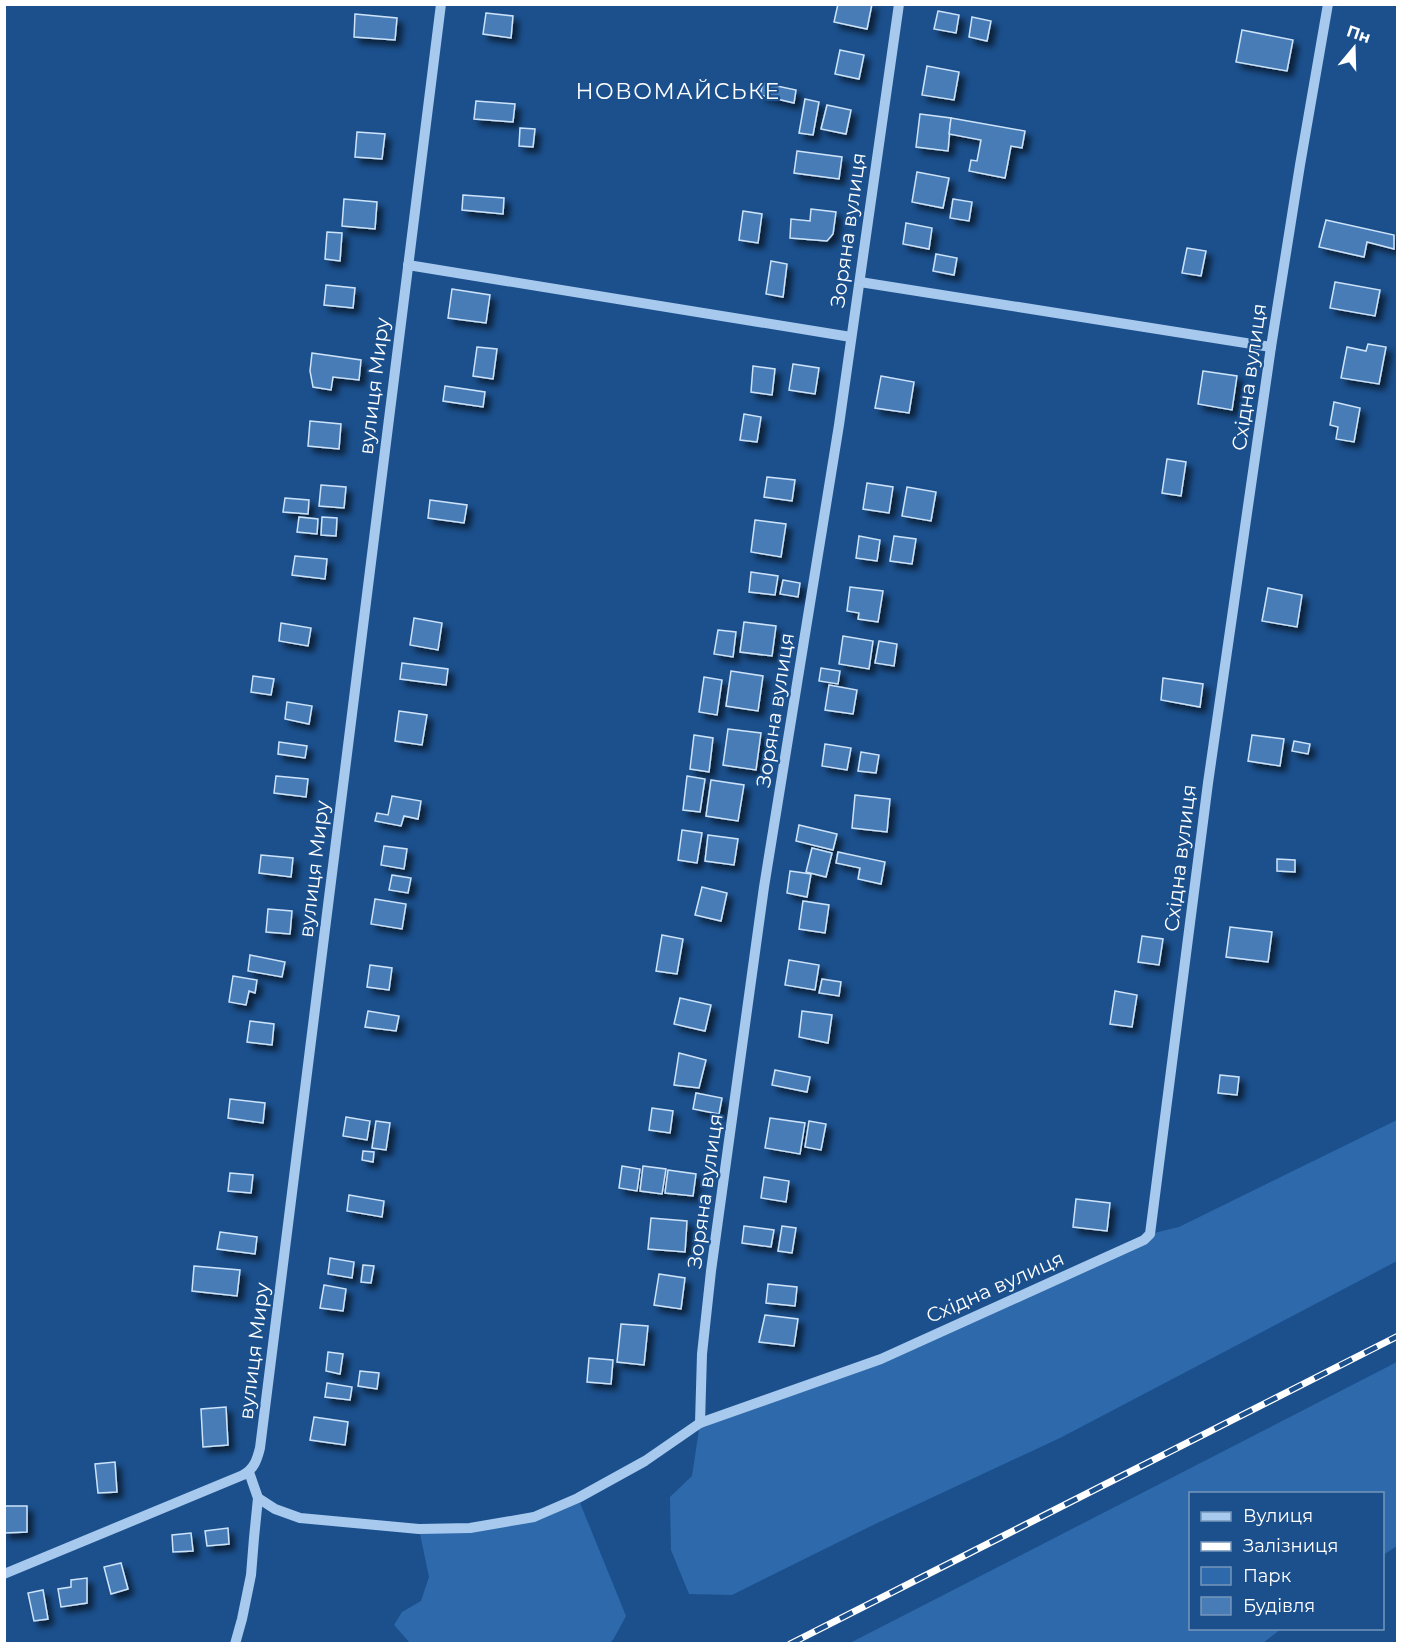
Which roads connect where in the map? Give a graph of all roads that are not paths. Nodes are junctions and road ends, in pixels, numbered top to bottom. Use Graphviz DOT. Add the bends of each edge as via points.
graph roads {
  1 [pos="441,4"];
  2 [pos="899,4"];
  3 [pos="1328,4"];
  4 [pos="408,265"];
  5 [pos="860,282"];
  6 [pos="851,337"];
  7 [pos="1271,347"];
  8 [pos="700,1423"];
  9 [pos="249,1472"];
  10 [pos="258,1498"];
  11 [pos="4,1574"];
  12 [pos="235,1644"];
  1 -- 4 [label="street, вулиця Миру"];
  2 -- 5 [label="street, Зоряна вулиця"];
  3 -- 7 [label="street, Східна вулиця"];
  4 -- 6 [label="street"];
  4 -- 9 [label="street, вулиця Миру" via="260,1448"];
  5 -- 6 [label="street, Зоряна вулиця"];
  5 -- 7 [label="street"];
  6 -- 8 [label="street, Зоряна вулиця" via="764,887 711,1271"];
  7 -- 8 [label="street, Східна вулиця" via="1208,783 1150,1234 880,1359"];
  8 -- 10 [label="street" via="645,1461 578,1498 534,1516 470,1528 419,1529 300,1518 274,1509"];
  9 -- 10 [label="street"];
  9 -- 11 [label="street"];
  10 -- 12 [label="street" via="251,1575"];
}
